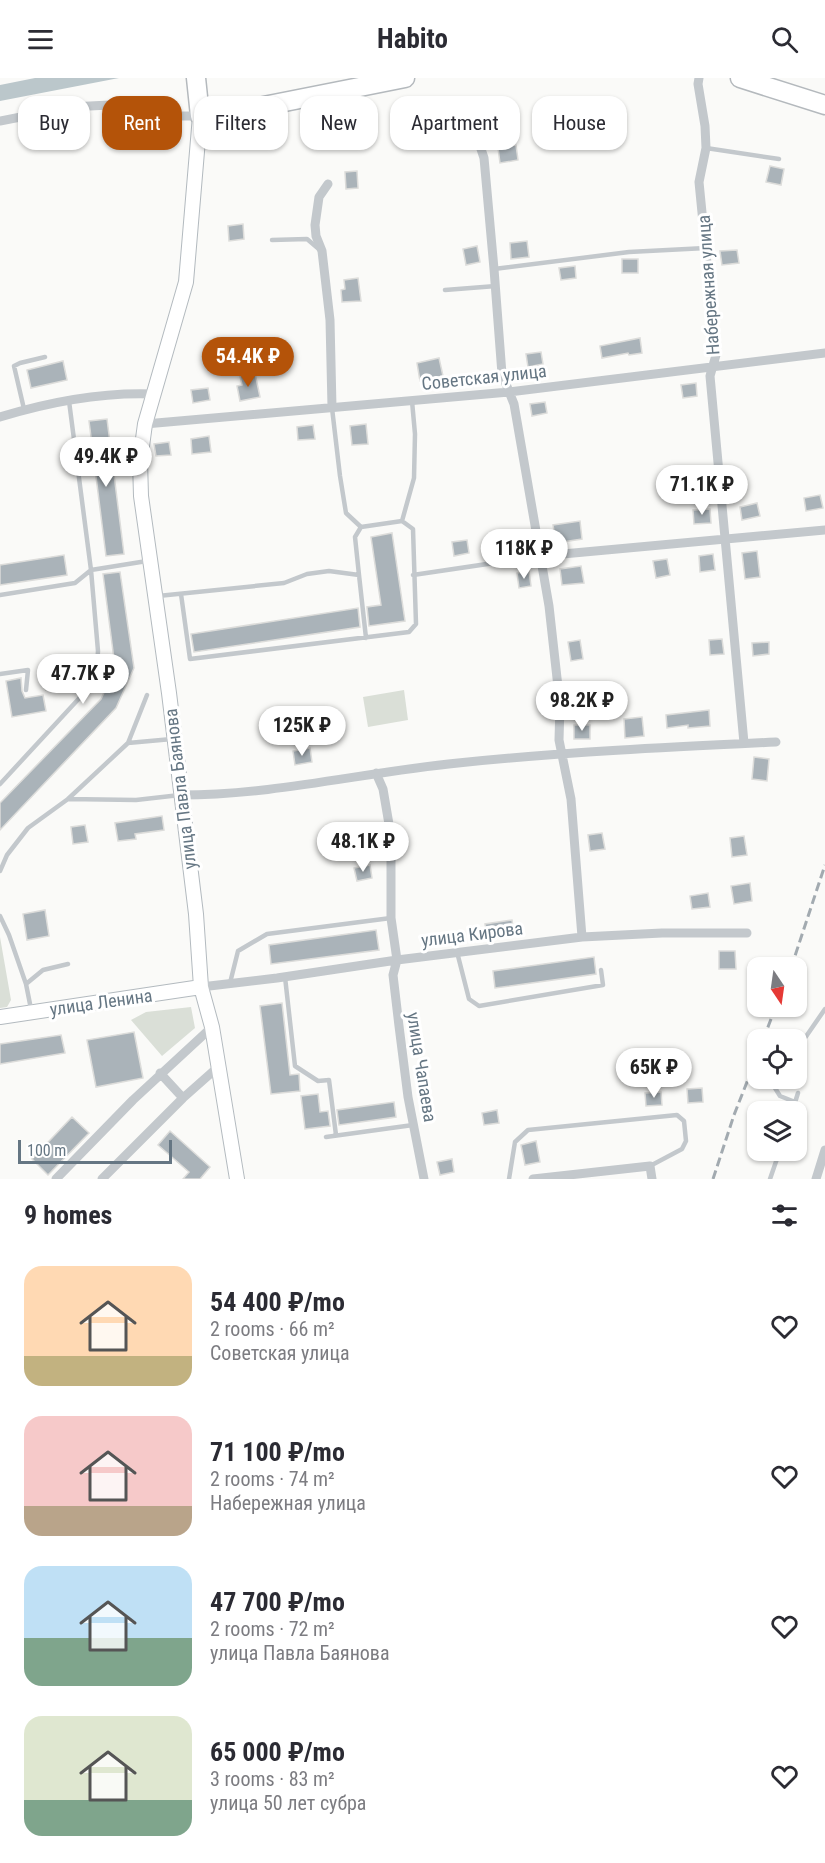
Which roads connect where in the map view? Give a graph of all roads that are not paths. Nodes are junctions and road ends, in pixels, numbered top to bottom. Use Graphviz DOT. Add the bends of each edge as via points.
graph roads {
  1 [pos="196,78"];
  2 [pos="405,78"];
  3 [pos="699,78"];
  4 [pos="740,78"];
  5 [pos="198,96"];
  6 [pos="288,101"];
  7 [pos="825,105"];
  8 [pos="194,116"];
  9 [pos="0,121"];
  10 [pos="706,148"];
  11 [pos="197,150"];
  12 [pos="481,150"];
  13 [pos="779,159"];
  14 [pos="328,184"];
  15 [pos="272,240"];
  16 [pos="706,248"];
  17 [pos="322,251"];
  18 [pos="494,269"];
  19 [pos="496,286"];
  20 [pos="445,290"];
  21 [pos="825,352"];
  22 [pos="45,357"];
  23 [pos="713,367"];
  24 [pos="509,392"];
  25 [pos="154,394"];
  26 [pos="412,401"];
  27 [pos="69,402"];
  28 [pos="332,407"];
  29 [pos="24,409"];
  30 [pos="0,417"];
  31 [pos="145,424"];
  32 [pos="402,521"];
  33 [pos="361,527"];
  34 [pos="825,530"];
  35 [pos="725,538"];
  36 [pos="542,556"];
  37 [pos="150,560"];
  38 [pos="91,570"];
  39 [pos="359,575"];
  40 [pos="414,575"];
  41 [pos="181,594"];
  42 [pos="0,596"];
  43 [pos="155,597"];
  44 [pos="366,638"];
  45 [pos="0,674"];
  46 [pos="96,679"];
  47 [pos="105,684"];
  48 [pos="26,690"];
  49 [pos="147,695"];
  50 [pos="174,740"];
  51 [pos="777,742"];
  52 [pos="128,743"];
  53 [pos="744,743"];
  54 [pos="562,753"];
  55 [pos="376,773"];
  56 [pos="0,784"];
  57 [pos="181,795"];
  58 [pos="68,800"];
  59 [pos="0,871"];
  60 [pos="0,916"];
  61 [pos="391,918"];
  62 [pos="747,933"];
  63 [pos="582,937"];
  64 [pos="457,952"];
  65 [pos="397,960"];
  66 [pos="68,964"];
  67 [pos="601,970"];
  68 [pos="285,977"];
  69 [pos="230,983"];
  70 [pos="26,984"];
  71 [pos="201,987"];
  72 [pos="825,1009"];
  73 [pos="32,1012"];
  74 [pos="0,1017"];
  75 [pos="212,1028"];
  76 [pos="807,1035"];
  77 [pos="218,1067"];
  78 [pos="160,1073"];
  79 [pos="776,1089"];
  80 [pos="798,1093"];
  81 [pos="183,1098"];
  82 [pos="792,1101"];
  83 [pos="795,1101"];
  84 [pos="414,1125"];
  85 [pos="336,1135"];
  86 [pos="326,1137"];
  87 [pos="825,1150"];
  88 [pos="776,1161"];
  89 [pos="650,1166"];
  90 [pos="56,1179"];
  91 [pos="102,1179"];
  92 [pos="237,1179"];
  93 [pos="424,1179"];
  94 [pos="509,1179"];
  95 [pos="533,1179"];
  96 [pos="652,1179"];
  97 [pos="770,1179"];
  98 [pos="816,1179"];
  1 -- 5 [label="highway"];
  2 -- 6 [label="highway"];
  3 -- 10 [label="street, Набережная улица"];
  4 -- 7 [label="highway"];
  8 -- 9 [label="street" via="160,116 109,105 71,107"];
  10 -- 13 [label="lane"];
  10 -- 16 [label="street, Набережная улица" via="699,182"];
  11 -- 25 [label="main road, улица Павла Баянова" via="186,282"];
  12 -- 18 [label="street"];
  14 -- 17 [label="street" via="319,197 315,225"];
  15 -- 17 [label="lane" via="307,239"];
  16 -- 18 [label="lane" via="629,252"];
  16 -- 23 [label="street, Набережная улица" via="716,355"];
  17 -- 28 [label="street" via="330,320"];
  18 -- 19 [label="street"];
  19 -- 20 [label="lane"];
  19 -- 24 [label="street" via="502,374"];
  21 -- 23 [label="street, Советская улица"];
  22 -- 29 [label="lane" via="14,366"];
  23 -- 24 [label="street, Советская улица"];
  23 -- 35 [label="street, Набережная улица" via="710,376"];
  24 -- 26 [label="street, Советская улица"];
  24 -- 36 [label="street"];
  25 -- 27 [label="street" via="108,394"];
  25 -- 31 [label="main road, улица Павла Баянова"];
  26 -- 28 [label="street, Советская улица"];
  26 -- 32 [label="lane" via="414,478"];
  27 -- 29 [label="street"];
  27 -- 38 [label="lane"];
  28 -- 31 [label="street, Советская улица"];
  28 -- 33 [label="lane" via="346,513"];
  29 -- 30 [label="street"];
  31 -- 37 [label="main road, улица Павла Баянова" via="141,496"];
  32 -- 33 [label="lane"];
  32 -- 40 [label="lane" via="413,530"];
  33 -- 39 [label="lane" via="355,537"];
  34 -- 35 [label="street"];
  35 -- 36 [label="street"];
  35 -- 53 [label="street, Набережная улица"];
  36 -- 40 [label="lane"];
  36 -- 54 [label="street"];
  37 -- 38 [label="lane"];
  37 -- 43 [label="main road, улица Павла Баянова"];
  38 -- 42 [label="lane" via="75,583"];
  38 -- 46 [label="lane" via="98,651"];
  39 -- 41 [label="lane" via="329,571 285,582"];
  39 -- 44 [label="lane"];
  40 -- 44 [label="lane" via="416,624 409,632"];
  41 -- 43 [label="lane"];
  41 -- 44 [label="lane" via="190,660"];
  43 -- 50 [label="main road, улица Павла Баянова"];
  45 -- 48 [label="lane" via="28,670"];
  46 -- 47 [label="lane"];
  46 -- 56 [label="lane"];
  49 -- 52 [label="lane"];
  50 -- 52 [label="lane"];
  50 -- 57 [label="main road, улица Павла Баянова"];
  51 -- 53 [label="street"];
  52 -- 58 [label="lane"];
  53 -- 54 [label="street"];
  54 -- 55 [label="street"];
  54 -- 63 [label="street" via="572,798"];
  55 -- 57 [label="street" via="283,787"];
  55 -- 61 [label="street, улица Чапаева" via="383,789 391,836"];
  57 -- 58 [label="lane" via="136,800"];
  57 -- 71 [label="main road, улица Павла Баянова"];
  58 -- 59 [label="lane" via="28,828"];
  60 -- 70 [label="lane"];
  61 -- 65 [label="street, улица Чапаева"];
  61 -- 69 [label="lane" via="267,934 238,951"];
  62 -- 63 [label="street, улица Кирова"];
  63 -- 64 [label="street, улица Кирова"];
  64 -- 65 [label="street, улица Кирова"];
  64 -- 67 [label="lane" via="469,999 479,1006 603,985"];
  65 -- 68 [label="street, улица Кирова"];
  65 -- 84 [label="street, улица Чапаева" via="393,975"];
  66 -- 70 [label="lane" via="43,970"];
  68 -- 69 [label="street, улица Кирова"];
  68 -- 85 [label="lane" via="295,1066 318,1081 329,1080"];
  69 -- 71 [label="street, улица Кирова"];
  70 -- 73 [label="lane"];
  71 -- 73 [label="main road, улица Ленина"];
  71 -- 75 [label="main road, улица Павла Баянова"];
  72 -- 76 [label="lane"];
  73 -- 74 [label="main road, улица Ленина"];
  75 -- 77 [label="main road, улица Павла Баянова"];
  75 -- 78 [label="street"];
  77 -- 81 [label="street"];
  77 -- 92 [label="main road, улица Павла Баянова"];
  78 -- 81 [label="street"];
  78 -- 90 [label="street"];
  79 -- 82 [label="lane" via="780,1096"];
  80 -- 83 [label="lane"];
  81 -- 91 [label="street"];
  84 -- 85 [label="lane"];
  84 -- 93 [label="street, улица Чапаева"];
  85 -- 86 [label="lane"];
  87 -- 98 [label="street"];
  88 -- 97 [label="lane"];
  89 -- 94 [label="lane" via="682,1149 686,1141 684,1121 677,1115 528,1130 514,1142"];
  89 -- 95 [label="street"];
  89 -- 96 [label="street"];
}
